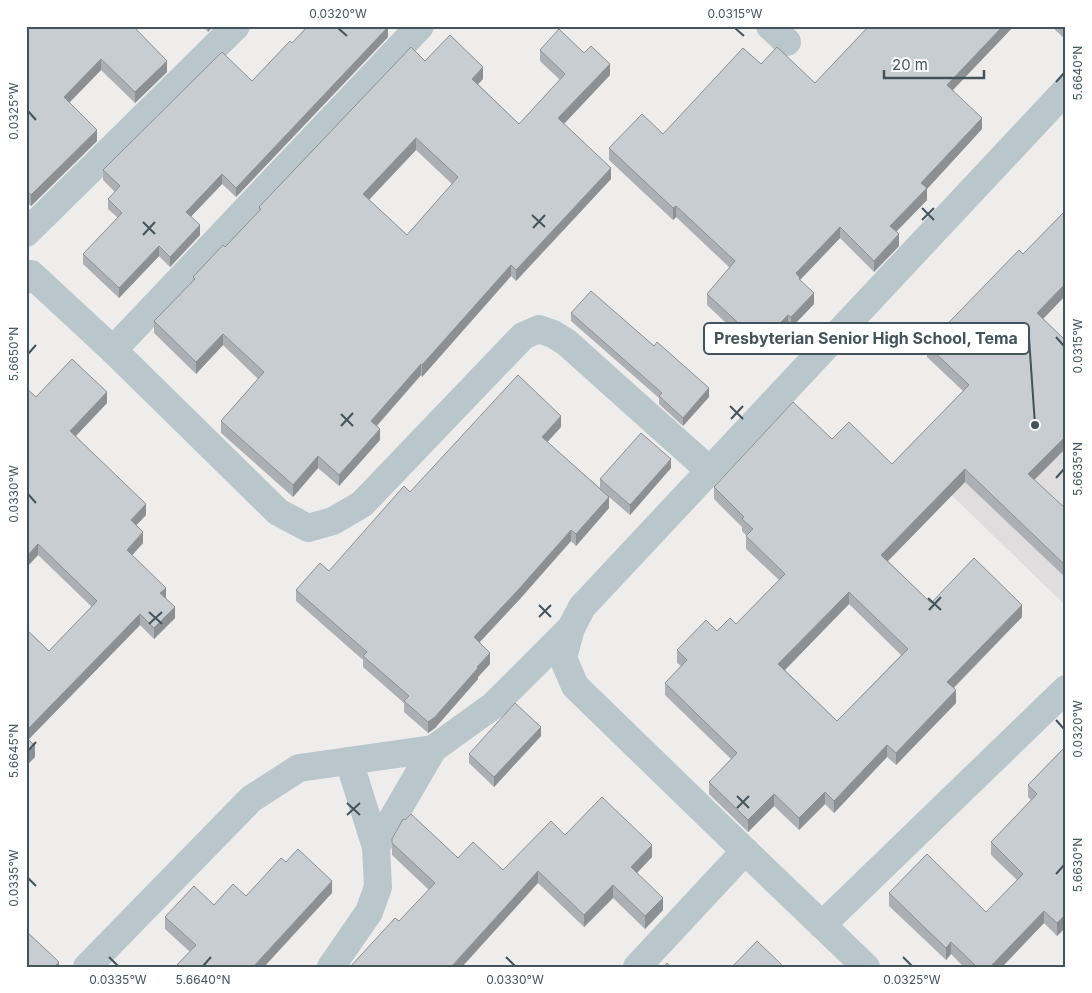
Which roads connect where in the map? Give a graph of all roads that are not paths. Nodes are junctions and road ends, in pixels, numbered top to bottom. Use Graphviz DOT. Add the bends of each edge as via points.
graph roads {
  1 [pos="236,26"];
  2 [pos="420,26"];
  3 [pos="1066,90"];
  4 [pos="26,233"];
  5 [pos="28,274"];
  6 [pos="112,350"];
  7 [pos="709,470"];
  8 [pos="571,628"];
  9 [pos="1066,689"];
  10 [pos="433,748"];
  11 [pos="349,761"];
  12 [pos="376,847"];
  13 [pos="745,852"];
  14 [pos="822,925"];
  15 [pos="86,967"];
  16 [pos="331,967"];
  17 [pos="637,967"];
  18 [pos="866,967"];
  1 -- 4 [label="street"];
  2 -- 6 [label="street"];
  3 -- 7 [label="street"];
  5 -- 6 [label="street"];
  6 -- 7 [label="street" via="278,512 308,528 333,521 362,504 523,336 539,329 566,342"];
  7 -- 8 [label="street" via="582,607"];
  8 -- 10 [label="street" via="494,705"];
  8 -- 13 [label="street" via="563,658 575,686"];
  9 -- 14 [label="street"];
  10 -- 11 [label="street"];
  10 -- 12 [label="street"];
  11 -- 12 [label="street"];
  11 -- 15 [label="street" via="299,768 251,799"];
  12 -- 16 [label="street" via="378,887 369,912"];
  13 -- 14 [label="street"];
  13 -- 17 [label="street"];
  14 -- 18 [label="street"];
}
